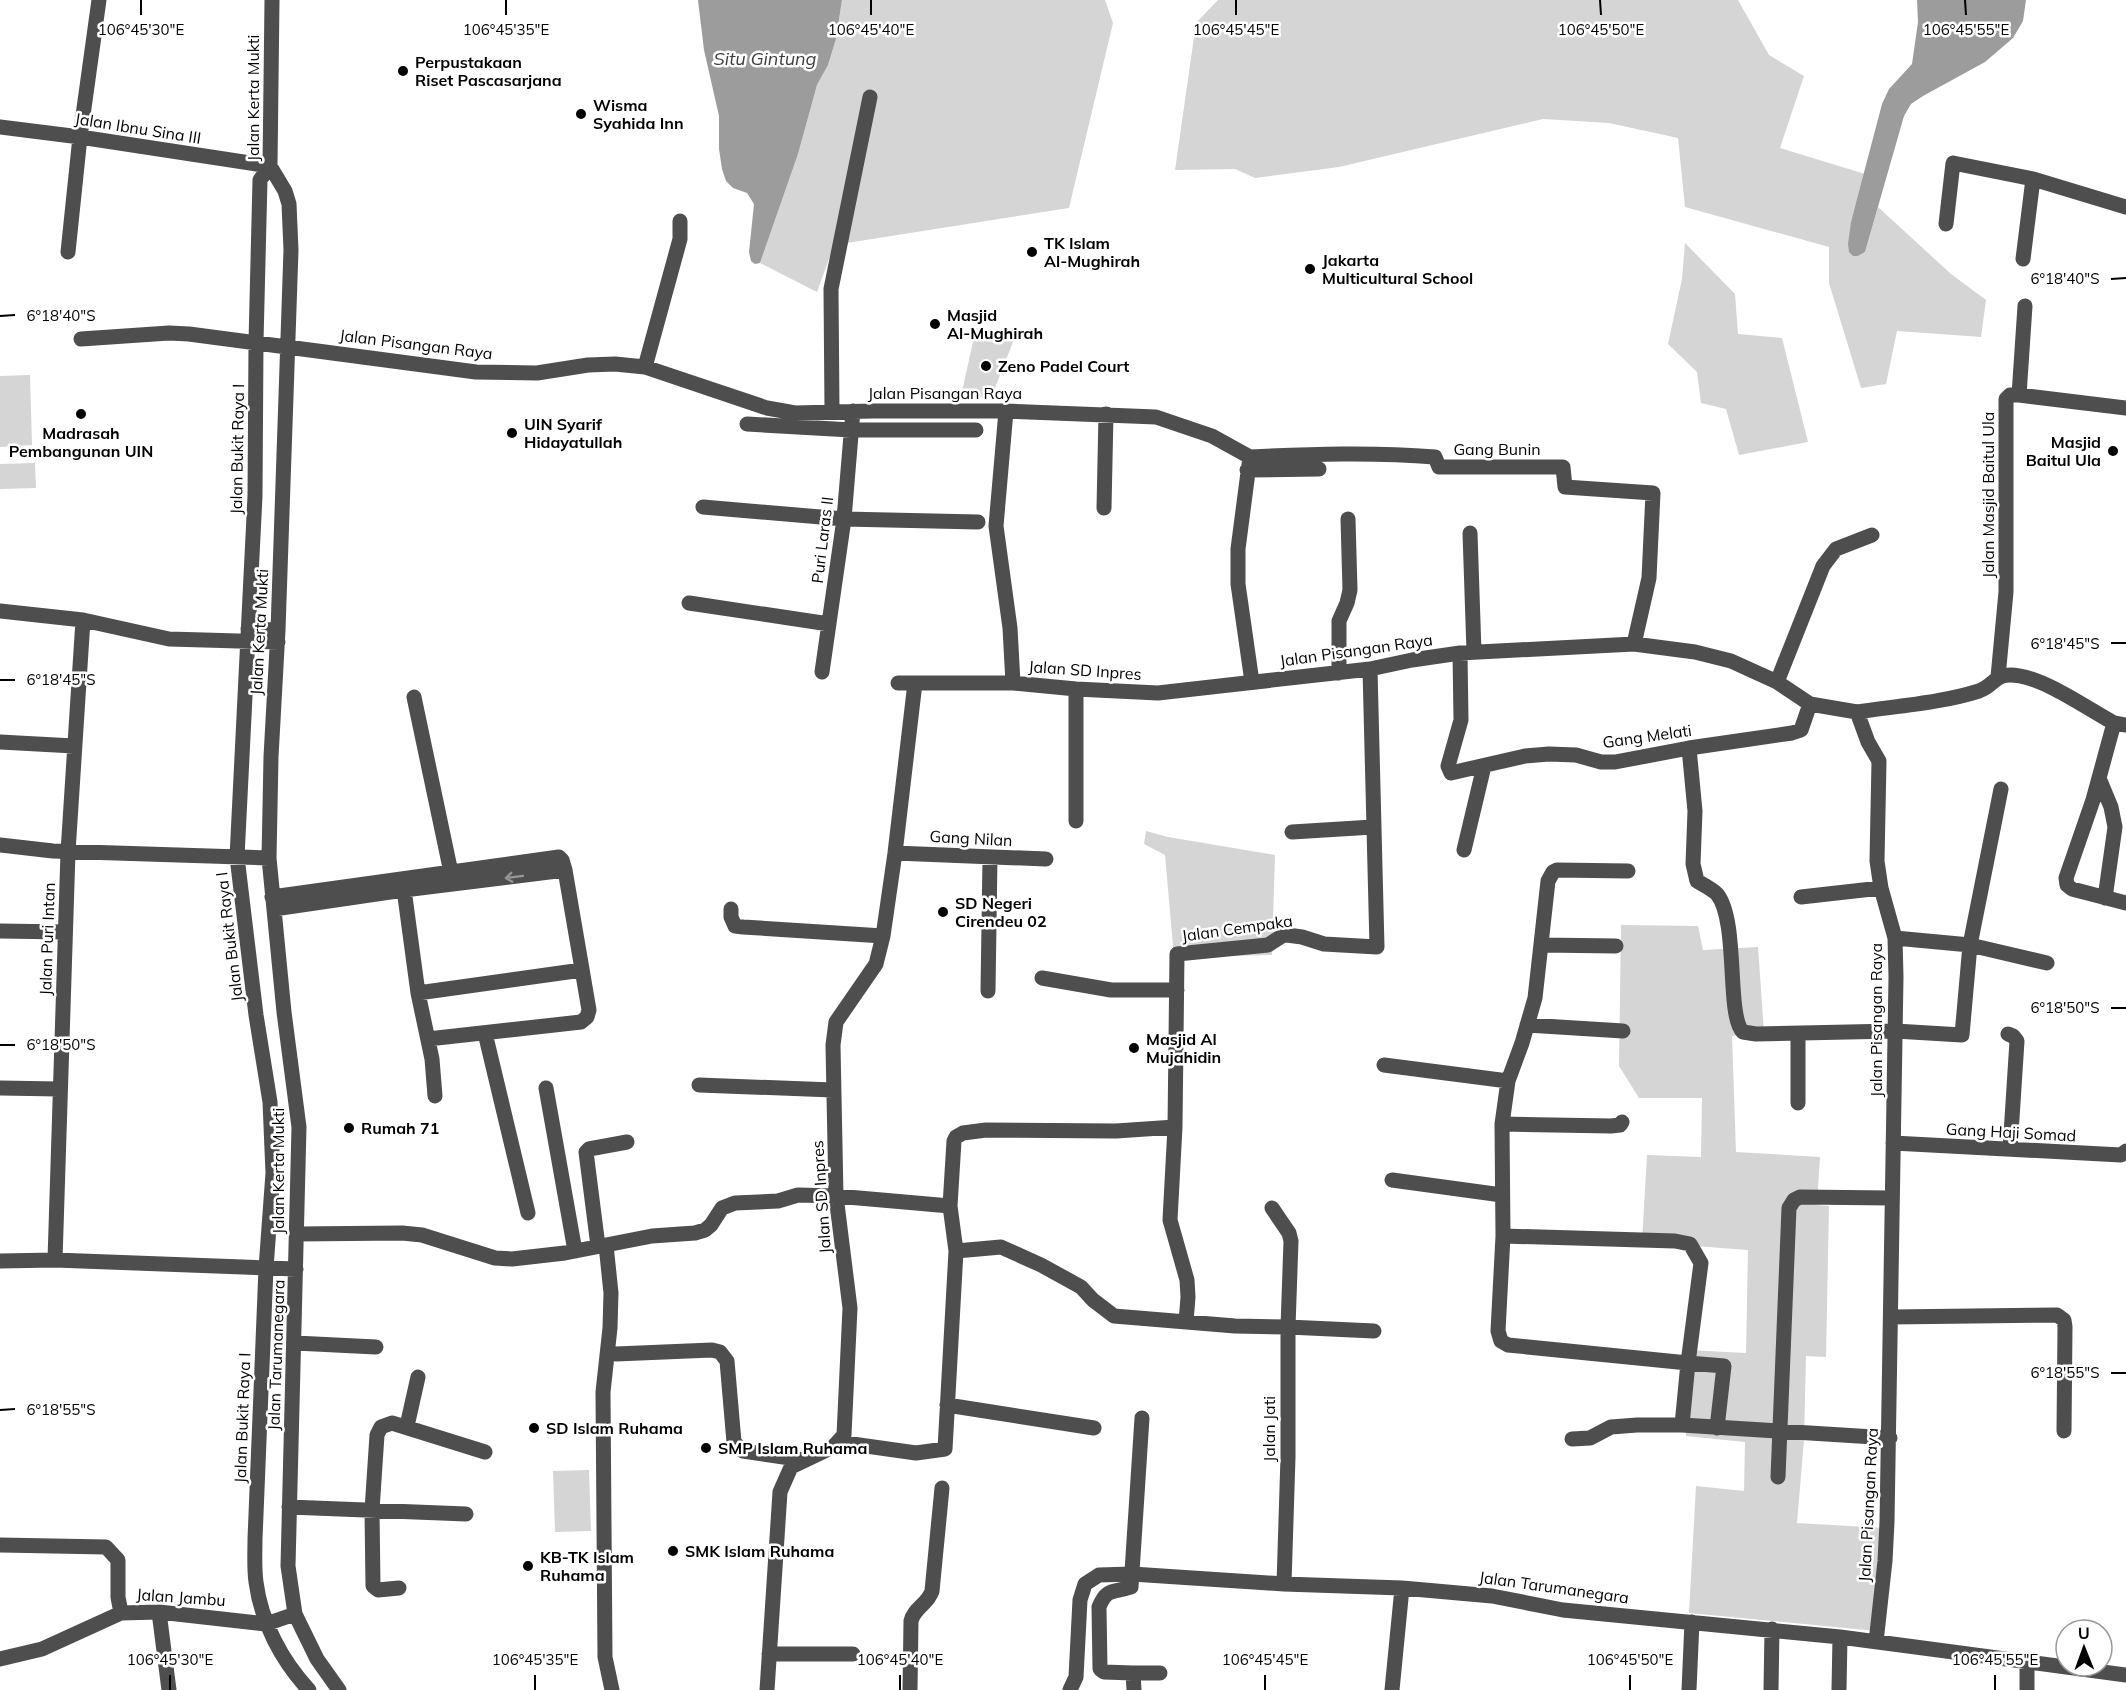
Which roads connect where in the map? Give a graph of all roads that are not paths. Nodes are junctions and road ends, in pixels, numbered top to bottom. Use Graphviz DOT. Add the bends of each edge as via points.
graph roads {
  1 [pos="99,0"];
  2 [pos="272,0"];
  3 [pos="870,97"];
  4 [pos="0,127"];
  5 [pos="80,137"];
  6 [pos="270,166"];
  7 [pos="2033,179"];
  8 [pos="2126,207"];
  9 [pos="680,221"];
  10 [pos="1946,224"];
  11 [pos="68,252"];
  12 [pos="2024,259"];
  13 [pos="2025,306"];
  14 [pos="81,339"];
  15 [pos="258,342"];
  16 [pos="283,345"];
  17 [pos="645,367"];
  18 [pos="2019,395"];
  19 [pos="2126,408"];
  20 [pos="832,411"];
  21 [pos="853,411"];
  22 [pos="872,411"];
  23 [pos="1006,411"];
  24 [pos="1106,414"];
  25 [pos="747,424"];
  26 [pos="851,430"];
  27 [pos="871,430"];
  28 [pos="976,430"];
  29 [pos="1248,464"];
  30 [pos="1319,469"];
  31 [pos="703,507"];
  32 [pos="1104,508"];
  33 [pos="844,519"];
  34 [pos="1348,519"];
  35 [pos="978,522"];
  36 [pos="1470,532"];
  37 [pos="1872,535"];
  38 [pos="689,603"];
  39 [pos="0,610"];
  40 [pos="82,620"];
  41 [pos="829,624"];
  42 [pos="248,635"];
  43 [pos="278,636"];
  44 [pos="1634,644"];
  45 [pos="1467,653"];
  46 [pos="1370,669"];
  47 [pos="822,672"];
  48 [pos="1339,673"];
  49 [pos="1998,677"];
  50 [pos="1252,682"];
  51 [pos="1777,682"];
  52 [pos="898,683"];
  53 [pos="915,683"];
  54 [pos="1013,683"];
  55 [pos="1076,689"];
  56 [pos="414,697"];
  57 [pos="1810,704"];
  58 [pos="1857,712"];
  59 [pos="2120,724"];
  60 [pos="0,742"];
  61 [pos="74,746"];
  62 [pos="1689,748"];
  63 [pos="271,757"];
  64 [pos="243,759"];
  65 [pos="1484,766"];
  66 [pos="2099,778"];
  67 [pos="2001,789"];
  68 [pos="1077,821"];
  69 [pos="1373,827"];
  70 [pos="1292,832"];
  71 [pos="0,845"];
  72 [pos="1464,850"];
  73 [pos="68,852"];
  74 [pos="895,853"];
  75 [pos="237,857"];
  76 [pos="990,857"];
  77 [pos="269,858"];
  78 [pos="1046,859"];
  79 [pos="1628,871"];
  80 [pos="452,879"];
  81 [pos="403,884"];
  82 [pos="1881,888"];
  83 [pos="1801,897"];
  84 [pos="2105,898"];
  85 [pos="273,903"];
  86 [pos="2126,903"];
  87 [pos="732,909"];
  88 [pos="0,931"];
  89 [pos="65,932"];
  90 [pos="882,936"];
  91 [pos="1895,938"];
  92 [pos="1542,945"];
  93 [pos="1970,945"];
  94 [pos="1616,946"];
  95 [pos="2047,963"];
  96 [pos="582,970"];
  97 [pos="1042,978"];
  98 [pos="1177,990"];
  99 [pos="988,991"];
  100 [pos="418,993"];
  101 [pos="284,1012"];
  102 [pos="256,1015"];
  103 [pos="1527,1025"];
  104 [pos="1623,1031"];
  105 [pos="1894,1031"];
  106 [pos="485,1033"];
  107 [pos="1798,1034"];
  108 [pos="2008,1034"];
  109 [pos="429,1039"];
  110 [pos="1384,1065"];
  111 [pos="1508,1081"];
  112 [pos="699,1084"];
  113 [pos="0,1088"];
  114 [pos="546,1088"];
  115 [pos="59,1089"];
  116 [pos="833,1089"];
  117 [pos="435,1096"];
  118 [pos="1798,1103"];
  119 [pos="1622,1122"];
  120 [pos="1502,1124"];
  121 [pos="1174,1127"];
  122 [pos="627,1142"];
  123 [pos="1893,1143"];
  124 [pos="2010,1149"];
  125 [pos="2126,1151"];
  126 [pos="1392,1180"];
  127 [pos="1502,1195"];
  128 [pos="836,1196"];
  129 [pos="1892,1198"];
  130 [pos="950,1206"];
  131 [pos="1272,1208"];
  132 [pos="528,1213"];
  133 [pos="297,1234"];
  134 [pos="1503,1236"];
  135 [pos="602,1246"];
  136 [pos="575,1251"];
  137 [pos="956,1251"];
  138 [pos="55,1260"];
  139 [pos="0,1261"];
  140 [pos="281,1269"];
  141 [pos="1891,1317"];
  142 [pos="1186,1322"];
  143 [pos="1288,1327"];
  144 [pos="1374,1331"];
  145 [pos="295,1343"];
  146 [pos="376,1347"];
  147 [pos="616,1353"];
  148 [pos="1688,1363"];
  149 [pos="418,1377"];
  150 [pos="947,1406"];
  151 [pos="1142,1418"];
  152 [pos="1682,1425"];
  153 [pos="407,1426"];
  154 [pos="1094,1428"];
  155 [pos="1722,1428"];
  156 [pos="1778,1431"];
  157 [pos="2064,1431"];
  158 [pos="1890,1438"];
  159 [pos="1572,1440"];
  160 [pos="838,1442"];
  161 [pos="485,1452"];
  162 [pos="804,1461"];
  163 [pos="1778,1477"];
  164 [pos="942,1488"];
  165 [pos="289,1506"];
  166 [pos="372,1510"];
  167 [pos="466,1514"];
  168 [pos="0,1545"];
  169 [pos="1132,1574"];
  170 [pos="1284,1584"];
  171 [pos="399,1588"];
  172 [pos="1402,1588"];
  173 [pos="159,1612"];
  174 [pos="121,1613"];
  175 [pos="280,1619"];
  176 [pos="1692,1622"];
  177 [pos="1772,1629"];
  178 [pos="1840,1637"];
  179 [pos="1876,1642"];
  180 [pos="770,1654"];
  181 [pos="853,1654"];
  182 [pos="0,1659"];
  183 [pos="317,1659"];
  184 [pos="2028,1663"];
  185 [pos="292,1671"];
  186 [pos="1133,1673"];
  187 [pos="1160,1673"];
  188 [pos="2126,1675"];
  189 [pos="169,1690"];
  190 [pos="309,1690"];
  191 [pos="339,1690"];
  192 [pos="612,1690"];
  193 [pos="767,1690"];
  194 [pos="910,1690"];
  195 [pos="1070,1690"];
  196 [pos="1134,1690"];
  197 [pos="1392,1690"];
  198 [pos="1689,1690"];
  199 [pos="1771,1690"];
  200 [pos="1839,1690"];
  201 [pos="2027,1690"];
  1 -- 5 [label="street"];
  2 -- 6 [label="street, Jalan Kerta Mukti"];
  3 -- 20 [label="street" via="831,289"];
  4 -- 5 [label="street, Jalan Ibnu Sina III"];
  5 -- 6 [label="street, Jalan Ibnu Sina III"];
  5 -- 11 [label="street"];
  6 -- 15 [label="street, Jalan Bukit Raya I" via="260,180"];
  6 -- 16 [label="street, Jalan Kerta Mukti" via="285,191 291,217"];
  7 -- 8 [label="street"];
  7 -- 10 [label="street" via="1953,163"];
  7 -- 12 [label="street"];
  9 -- 17 [label="street" via="680,239"];
  13 -- 18 [label="street"];
  14 -- 15 [label="street, Jalan Pisangan Raya" via="169,333"];
  15 -- 16 [label="street, Jalan Pisangan Raya"];
  15 -- 42 [label="street, Jalan Bukit Raya I"];
  16 -- 17 [label="street, Jalan Pisangan Raya" via="477,372 537,373 615,364"];
  16 -- 43 [label="street, Jalan Kerta Mukti"];
  17 -- 20 [label="street, Jalan Pisangan Raya" via="781,411"];
  18 -- 19 [label="street"];
  18 -- 49 [label="street, Jalan Masjid Baitul Ula" via="2006,399 2006,592"];
  20 -- 21 [label="street, Jalan Pisangan Raya"];
  21 -- 22 [label="street, Jalan Pisangan Raya"];
  21 -- 26 [label="street, Puri Laras II"];
  22 -- 23 [label="street, Jalan Pisangan Raya"];
  22 -- 27 [label="street"];
  23 -- 24 [label="street, Jalan Pisangan Raya"];
  23 -- 54 [label="street" via="996,526"];
  24 -- 29 [label="street, Jalan Pisangan Raya" via="1156,417 1212,436"];
  24 -- 32 [label="street"];
  25 -- 26 [label="street"];
  26 -- 27 [label="street"];
  26 -- 33 [label="street, Puri Laras II"];
  27 -- 28 [label="street"];
  29 -- 30 [label="street"];
  29 -- 44 [label="street, Gang Bunin" via="1335,453 1395,454 1435,457 1439,467 1563,467 1565,487 1653,493 1649,578"];
  29 -- 50 [label="street" via="1238,584"];
  31 -- 33 [label="street"];
  33 -- 35 [label="street"];
  33 -- 41 [label="street, Puri Laras II"];
  34 -- 48 [label="street" via="1350,590 1339,621"];
  36 -- 45 [label="street"];
  37 -- 51 [label="street" via="1836,549 1823,566"];
  38 -- 41 [label="street"];
  39 -- 40 [label="street"];
  40 -- 42 [label="street" via="169,639"];
  40 -- 61 [label="street, Jalan Puri Intan"];
  41 -- 47 [label="street, Puri Laras II"];
  42 -- 43 [label="street"];
  42 -- 64 [label="street, Jalan Bukit Raya I"];
  43 -- 63 [label="street, Jalan Kerta Mukti"];
  44 -- 45 [label="street, Jalan Pisangan Raya"];
  44 -- 51 [label="street, Jalan Pisangan Raya" via="1711,655"];
  45 -- 46 [label="street, Jalan Pisangan Raya"];
  45 -- 65 [label="street, Gang Melati" via="1461,720 1448,768 1451,773"];
  46 -- 48 [label="street, Jalan Pisangan Raya"];
  46 -- 69 [label="street, Jalan Cempaka"];
  48 -- 50 [label="street, Jalan Pisangan Raya"];
  49 -- 58 [label="street" via="1981,690"];
  49 -- 59 [label="street" via="2021,676 2045,685"];
  50 -- 55 [label="street, Jalan SD Inpres" via="1158,693"];
  51 -- 57 [label="street, Jalan Pisangan Raya"];
  52 -- 53 [label="street, Jalan SD Inpres"];
  53 -- 54 [label="street, Jalan SD Inpres"];
  53 -- 74 [label="street, Jalan SD Inpres"];
  54 -- 55 [label="street, Jalan SD Inpres"];
  55 -- 68 [label="street"];
  56 -- 80 [label="street"];
  57 -- 58 [label="street, Jalan Pisangan Raya"];
  57 -- 62 [label="street, Gang Melati" via="1801,730"];
  58 -- 82 [label="street, Jalan Pisangan Raya" via="1879,761 1876,840"];
  59 -- 66 [label="street"];
  60 -- 61 [label="street"];
  61 -- 73 [label="street, Jalan Puri Intan"];
  62 -- 65 [label="street, Gang Melati" via="1615,762 1549,754"];
  62 -- 107 [label="street" via="1695,811 1692,864 1697,881 1716,892 1723,909 1738,1028 1746,1034"];
  63 -- 64 [label="street"];
  63 -- 77 [label="street, Jalan Kerta Mukti"];
  64 -- 75 [label="street, Jalan Bukit Raya I"];
  65 -- 72 [label="street"];
  66 -- 84 [label="street" via="2115,827"];
  66 -- 84 [label="street" via="2066,878 2072,889"];
  67 -- 93 [label="street"];
  69 -- 70 [label="street"];
  69 -- 98 [label="street, Jalan Cempaka" via="1377,947 1324,944 1287,935 1268,945 1184,952 1176,956"];
  71 -- 73 [label="street"];
  73 -- 75 [label="street"];
  73 -- 89 [label="street, Jalan Puri Intan"];
  74 -- 76 [label="street, Gang Nilan"];
  74 -- 90 [label="street, Jalan SD Inpres"];
  75 -- 77 [label="street"];
  75 -- 102 [label="street, Jalan Bukit Raya I"];
  76 -- 78 [label="street, Gang Nilan"];
  76 -- 99 [label="street"];
  77 -- 85 [label="street, Jalan Kerta Mukti"];
  79 -- 92 [label="street" via="1553,872 1548,881"];
  80 -- 81 [label="street"];
  80 -- 96 [label="street" via="559,857 565,870"];
  81 -- 85 [label="street"];
  81 -- 100 [label="street"];
  82 -- 83 [label="street"];
  82 -- 91 [label="street, Jalan Pisangan Raya"];
  84 -- 86 [label="street"];
  85 -- 101 [label="street, Jalan Kerta Mukti"];
  87 -- 90 [label="street" via="735,926"];
  88 -- 89 [label="street"];
  89 -- 115 [label="street, Jalan Puri Intan"];
  90 -- 116 [label="street, Jalan SD Inpres" via="876,964 836,1022"];
  91 -- 93 [label="street"];
  91 -- 105 [label="street, Jalan Pisangan Raya"];
  92 -- 94 [label="street"];
  92 -- 103 [label="street"];
  93 -- 95 [label="street"];
  93 -- 105 [label="street" via="1962,1035"];
  96 -- 100 [label="street"];
  96 -- 106 [label="street" via="589,1010 581,1022"];
  97 -- 98 [label="street" via="1111,990"];
  98 -- 121 [label="street, Jalan Cempaka"];
  100 -- 109 [label="street"];
  101 -- 102 [label="street"];
  101 -- 133 [label="street, Jalan Kerta Mukti" via="299,1127"];
  102 -- 140 [label="street, Jalan Bukit Raya I" via="270,1102"];
  103 -- 104 [label="street"];
  103 -- 111 [label="street"];
  105 -- 107 [label="street"];
  105 -- 123 [label="street, Jalan Pisangan Raya"];
  106 -- 109 [label="street"];
  106 -- 132 [label="street"];
  107 -- 118 [label="street"];
  108 -- 124 [label="street" via="2017,1041"];
  109 -- 117 [label="street"];
  110 -- 111 [label="street"];
  111 -- 120 [label="street"];
  112 -- 116 [label="street"];
  113 -- 115 [label="street"];
  114 -- 136 [label="street"];
  115 -- 138 [label="street, Jalan Puri Intan"];
  116 -- 128 [label="street, Jalan SD Inpres"];
  119 -- 120 [label="street" via="1617,1126"];
  120 -- 127 [label="street"];
  121 -- 130 [label="street" via="963,1133 954,1141"];
  121 -- 142 [label="street, Jalan Cempaka" via="1170,1220 1187,1280"];
  122 -- 135 [label="street" via="586,1152"];
  123 -- 124 [label="street, Gang Haji Somad"];
  123 -- 129 [label="street, Jalan Pisangan Raya"];
  124 -- 125 [label="street, Gang Haji Somad" via="2121,1155"];
  126 -- 127 [label="street"];
  127 -- 134 [label="street"];
  128 -- 130 [label="street"];
  128 -- 135 [label="street" via="798,1195 778,1201 735,1203 722,1208 705,1230"];
  128 -- 160 [label="street, Jalan SD Inpres" via="850,1308 844,1435"];
  129 -- 141 [label="street, Jalan Pisangan Raya"];
  129 -- 156 [label="street" via="1800,1197 1789,1208"];
  130 -- 137 [label="street"];
  131 -- 143 [label="street, Jalan Jati" via="1291,1241"];
  133 -- 136 [label="street" via="422,1235 495,1258"];
  133 -- 140 [label="street, Jalan Kerta Mukti"];
  134 -- 148 [label="street" via="1498,1331 1501,1341 1508,1345"];
  134 -- 148 [label="street" via="1690,1244 1701,1263"];
  135 -- 136 [label="street"];
  135 -- 192 [label="street" via="611,1293 603,1392 604,1658"];
  137 -- 142 [label="street" via="1001,1247 1081,1287 1114,1316"];
  137 -- 150 [label="street"];
  138 -- 139 [label="street, Jalan Tarumanegara"];
  138 -- 140 [label="street, Jalan Tarumanegara"];
  140 -- 145 [label="street, Jalan Tarumanegara"];
  140 -- 175 [label="street, Jalan Bukit Raya I" via="255,1539 256,1582"];
  141 -- 157 [label="street" via="2057,1315 2066,1327"];
  141 -- 158 [label="street, Jalan Pisangan Raya"];
  142 -- 143 [label="street"];
  143 -- 144 [label="street"];
  143 -- 170 [label="street, Jalan Jati"];
  145 -- 146 [label="street"];
  145 -- 165 [label="street, Jalan Tarumanegara"];
  147 -- 162 [label="street" via="720,1353 726,1360 734,1442 738,1448"];
  148 -- 152 [label="street"];
  148 -- 155 [label="street" via="1724,1366"];
  149 -- 153 [label="street"];
  150 -- 154 [label="street"];
  150 -- 160 [label="street" via="945,1449 916,1453"];
  151 -- 169 [label="street"];
  152 -- 155 [label="street"];
  152 -- 159 [label="street" via="1611,1427 1590,1438"];
  153 -- 161 [label="street"];
  153 -- 166 [label="street" via="392,1423 381,1427 376,1435"];
  155 -- 156 [label="street"];
  156 -- 158 [label="street"];
  156 -- 163 [label="street"];
  158 -- 179 [label="street, Jalan Pisangan Raya" via="1885,1561"];
  160 -- 162 [label="street"];
  162 -- 180 [label="street" via="791,1467 780,1492"];
  164 -- 194 [label="street" via="930,1600 913,1614 911,1621"];
  165 -- 166 [label="street"];
  165 -- 175 [label="street, Jalan Tarumanegara" via="288,1566"];
  166 -- 167 [label="street"];
  166 -- 171 [label="street" via="373,1586 378,1590"];
  168 -- 174 [label="street" via="106,1547 118,1560"];
  169 -- 170 [label="street, Jalan Tarumanegara"];
  169 -- 186 [label="street" via="1131,1587 1109,1591 1099,1607 1099,1650 1102,1671"];
  169 -- 195 [label="street, Jalan Tarumanegara" via="1099,1575 1084,1584 1076,1677"];
  170 -- 172 [label="street, Jalan Tarumanegara"];
  172 -- 176 [label="street, Jalan Tarumanegara" via="1492,1596 1563,1610"];
  172 -- 197 [label="street"];
  173 -- 174 [label="street, Jalan Jambu"];
  173 -- 175 [label="street, Jalan Jambu"];
  173 -- 189 [label="street"];
  174 -- 182 [label="street, Jalan Jambu" via="42,1649"];
  175 -- 183 [label="street, Jalan Tarumanegara"];
  175 -- 185 [label="street, Jalan Bukit Raya I"];
  176 -- 177 [label="street, Jalan Tarumanegara"];
  176 -- 198 [label="street"];
  177 -- 178 [label="street, Jalan Tarumanegara"];
  177 -- 199 [label="street"];
  178 -- 179 [label="street, Jalan Tarumanegara"];
  178 -- 200 [label="street"];
  179 -- 184 [label="street, Jalan Tarumanegara"];
  180 -- 181 [label="street"];
  180 -- 193 [label="street"];
  183 -- 185 [label="street"];
  183 -- 191 [label="street, Jalan Tarumanegara"];
  184 -- 188 [label="street, Jalan Tarumanegara"];
  184 -- 201 [label="street"];
  185 -- 190 [label="street, Jalan Bukit Raya I"];
  186 -- 187 [label="street"];
  186 -- 196 [label="street"];
}
